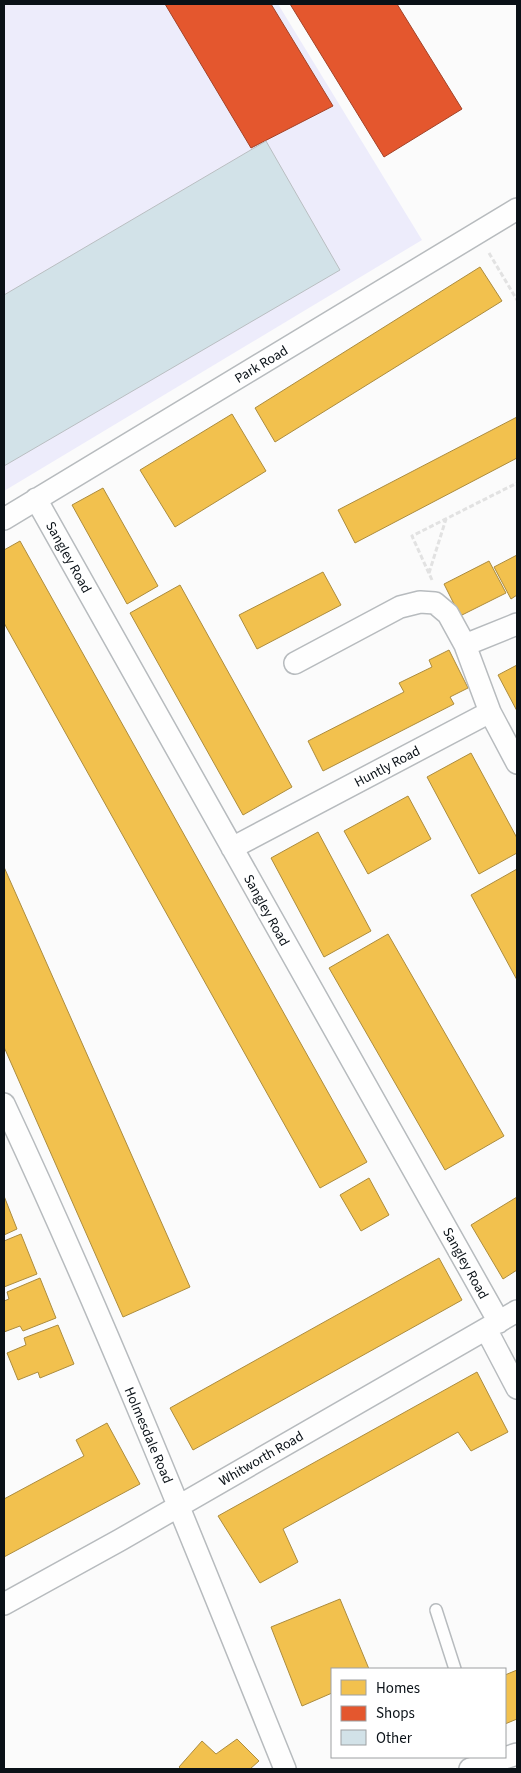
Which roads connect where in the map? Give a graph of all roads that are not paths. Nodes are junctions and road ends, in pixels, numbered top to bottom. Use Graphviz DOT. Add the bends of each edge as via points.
graph roads {
  1 [pos="517,209"];
  2 [pos="36,499"];
  3 [pos="4,519"];
  4 [pos="517,624"];
  5 [pos="465,645"];
  6 [pos="295,662"];
  7 [pos="490,712"];
  8 [pos="517,763"];
  9 [pos="232,848"];
  10 [pos="4,1104"];
  11 [pos="517,1311"];
  12 [pos="492,1325"];
  13 [pos="517,1388"];
  14 [pos="179,1506"];
  15 [pos="4,1604"];
  16 [pos="436,1610"];
  17 [pos="455,1668"];
  18 [pos="501,1758"];
  19 [pos="481,1763"];
  20 [pos="285,1769"];
  1 -- 2 [label="street, Park Road"];
  2 -- 3 [label="street, Park Road"];
  2 -- 9 [label="street, Sangley Road"];
  4 -- 5 [label="street"];
  5 -- 6 [label="street" via="448,614 435,603 420,602 400,607"];
  5 -- 7 [label="street"];
  7 -- 8 [label="street"];
  7 -- 9 [label="street, Huntly Road"];
  9 -- 12 [label="street, Sangley Road"];
  10 -- 14 [label="street, Holmesdale Road" via="48,1198"];
  11 -- 12 [label="street, Whitworth Road"];
  12 -- 13 [label="street, Sangley Road"];
  12 -- 14 [label="street, Whitworth Road"];
  14 -- 15 [label="street, Whitworth Road"];
  14 -- 20 [label="street, Holmesdale Road"];
  16 -- 17 [label="lane"];
  18 -- 19 [label="street"];
}
